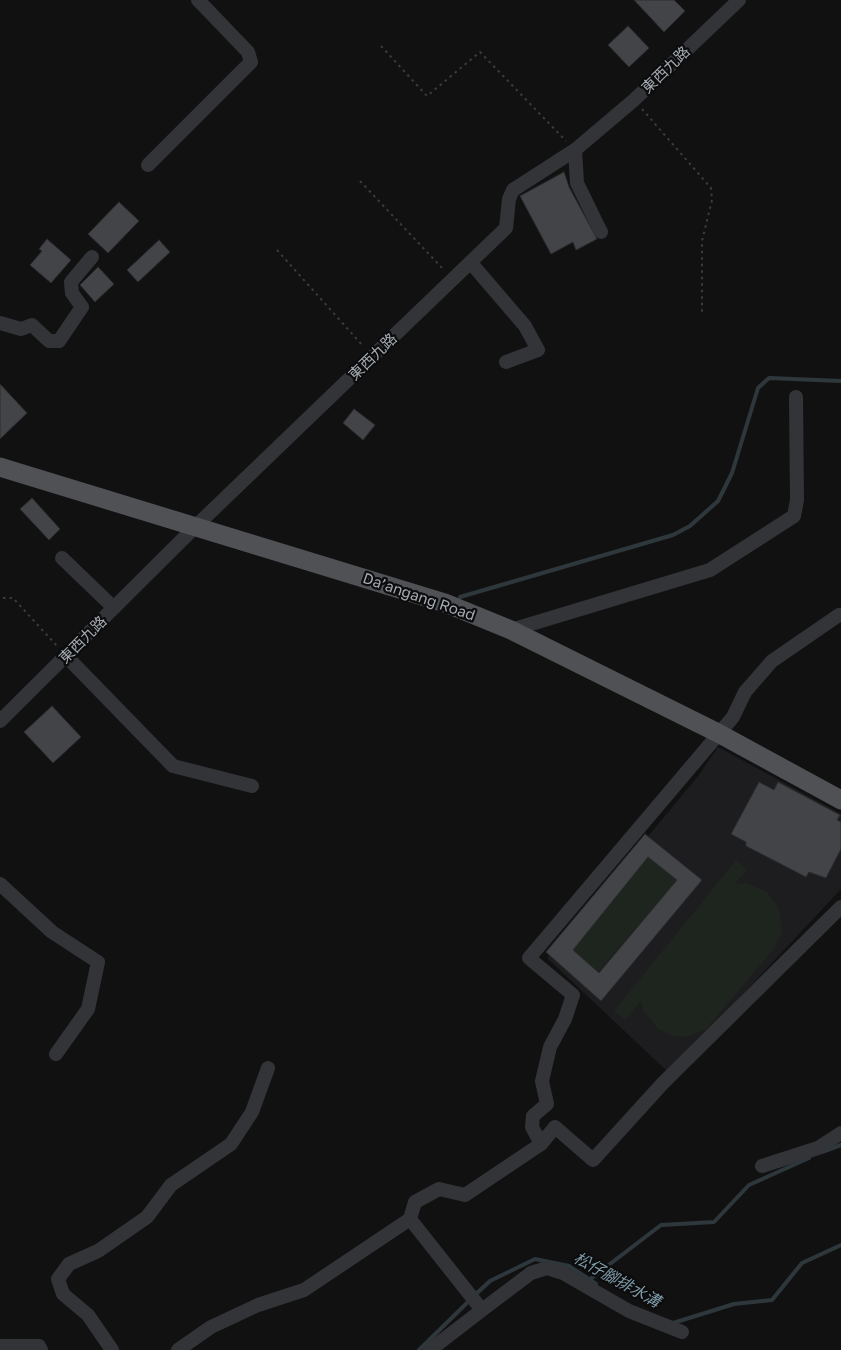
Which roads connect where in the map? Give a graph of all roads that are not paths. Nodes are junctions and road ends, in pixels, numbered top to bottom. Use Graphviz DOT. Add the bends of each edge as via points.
graph roads {
  1 [pos="198,0"];
  2 [pos="739,0"];
  3 [pos="575,150"];
  4 [pos="148,165"];
  5 [pos="601,232"];
  6 [pos="92,257"];
  7 [pos="471,263"];
  8 [pos="0,323"];
  9 [pos="506,362"];
  10 [pos="796,397"];
  11 [pos="0,467"];
  12 [pos="195,527"];
  13 [pos="62,558"];
  14 [pos="114,608"];
  15 [pos="839,615"];
  16 [pos="511,630"];
  17 [pos="66,656"];
  18 [pos="0,721"];
  19 [pos="718,733"];
  20 [pos="252,786"];
  21 [pos="841,800"];
  22 [pos="0,884"];
  23 [pos="841,907"];
  24 [pos="56,1054"];
  25 [pos="268,1068"];
  26 [pos="841,1133"];
  27 [pos="541,1144"];
  28 [pos="762,1166"];
  29 [pos="410,1219"];
  30 [pos="478,1304"];
  31 [pos="682,1332"];
  32 [pos="0,1346"];
  33 [pos="40,1350"];
  34 [pos="112,1350"];
  35 [pos="178,1350"];
  36 [pos="430,1350"];
  1 -- 4 [label="street" via="248,52 251,62"];
  2 -- 3 [label="street, 東西九路" via="634,100"];
  3 -- 5 [label="street" via="576,183"];
  3 -- 7 [label="street, 東西九路" via="513,190 508,199 506,228"];
  6 -- 8 [label="street" via="71,282 72,293 82,307 59,341 49,340 32,325 21,330"];
  7 -- 9 [label="street" via="525,326 538,350"];
  7 -- 12 [label="street, 東西九路"];
  10 -- 16 [label="street" via="797,500 794,516 710,570"];
  11 -- 12 [label="main road, Da’angang Road"];
  12 -- 14 [label="street, 東西九路"];
  12 -- 16 [label="main road, Da’angang Road" via="445,603"];
  13 -- 14 [label="street"];
  14 -- 17 [label="street, 東西九路"];
  15 -- 19 [label="street" via="772,661 745,692 733,717"];
  16 -- 19 [label="main road, Da’angang Road"];
  17 -- 18 [label="street, 東西九路"];
  17 -- 20 [label="street" via="173,766"];
  19 -- 21 [label="main road, Da’angang Road"];
  19 -- 27 [label="street" via="529,958 573,995 550,1047 542,1081 547,1104 533,1116 532,1127"];
  22 -- 24 [label="street" via="52,932 98,962 88,1009"];
  23 -- 27 [label="street" via="663,1083 593,1160 555,1126"];
  25 -- 34 [label="street" via="252,1112 231,1144 171,1185 147,1217 98,1251 68,1264 58,1280 63,1294 88,1315"];
  26 -- 28 [label="street" via="818,1148"];
  27 -- 29 [label="street" via="466,1195 439,1189 415,1202"];
  29 -- 30 [label="street"];
  29 -- 35 [label="street" via="304,1290 212,1327"];
  30 -- 31 [label="street" via="531,1273 547,1268 563,1273 629,1311"];
  30 -- 36 [label="street"];
  32 -- 33 [label="street" via="39,1346"];
}
